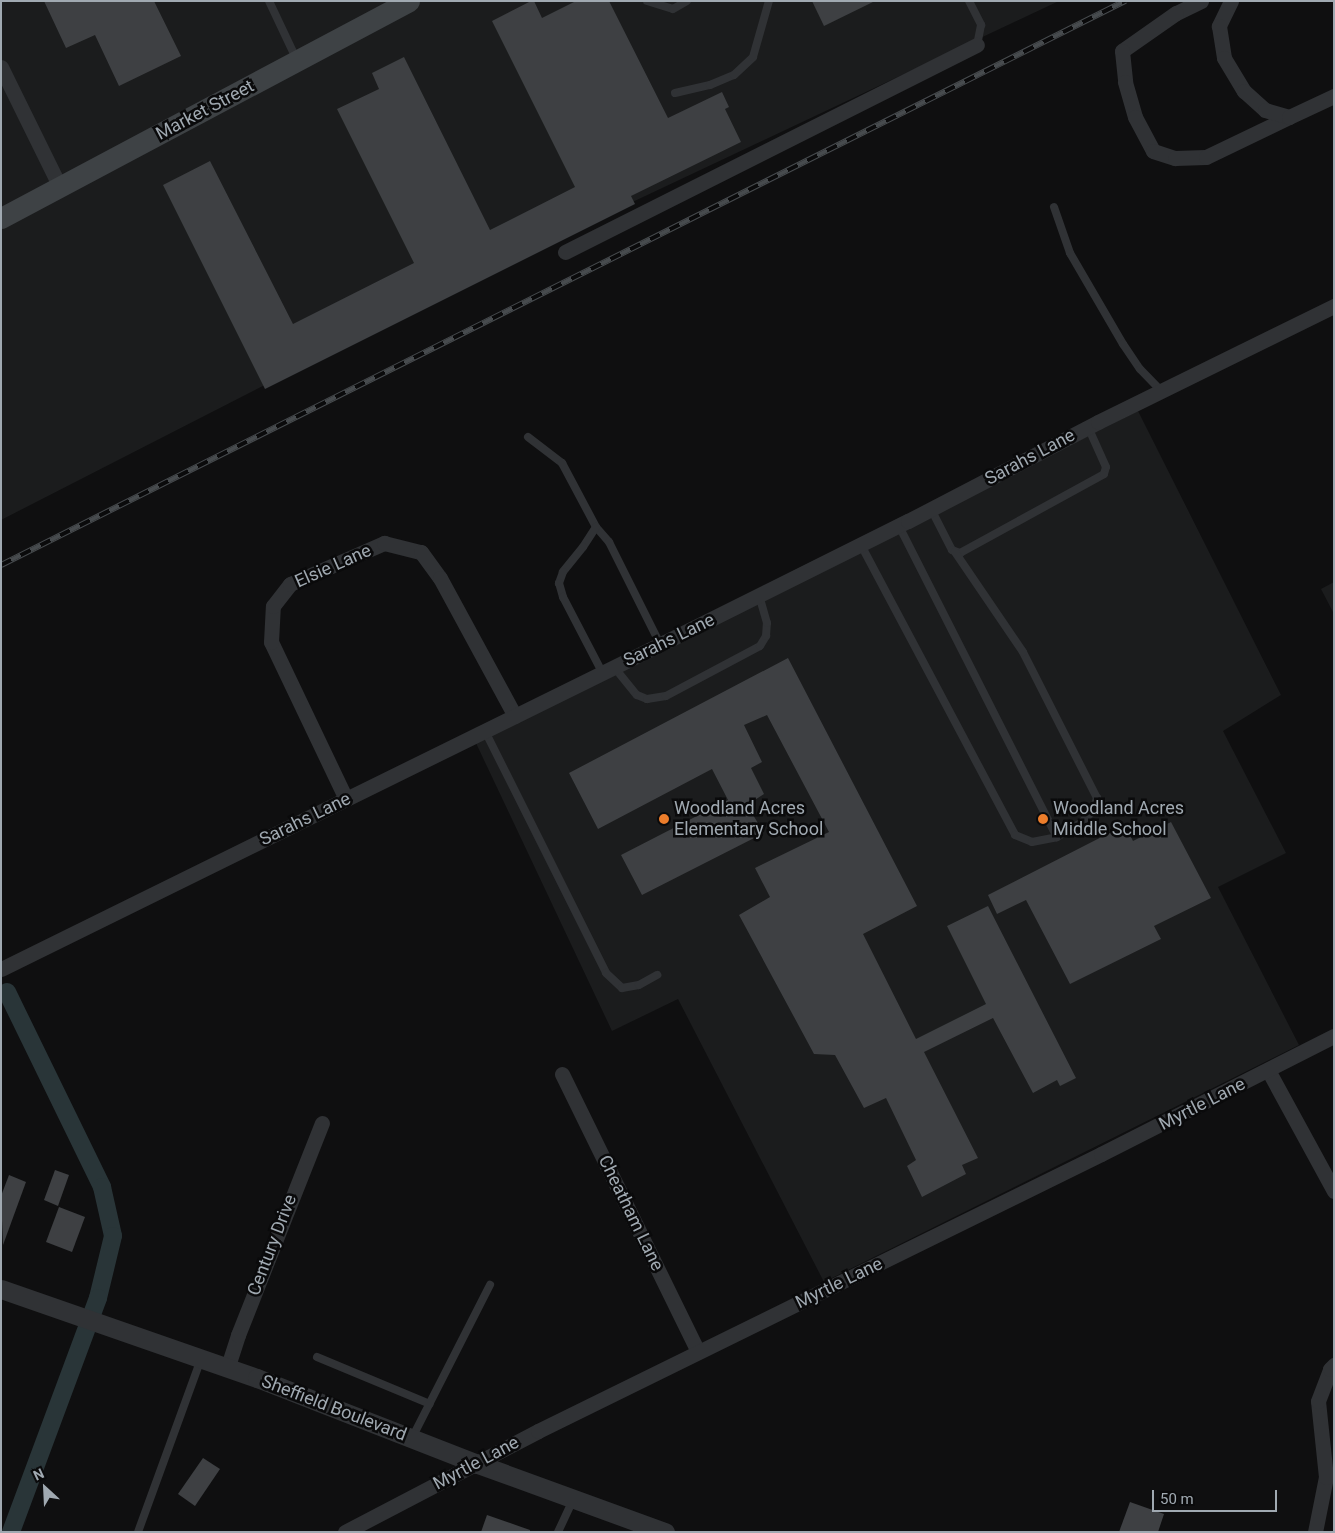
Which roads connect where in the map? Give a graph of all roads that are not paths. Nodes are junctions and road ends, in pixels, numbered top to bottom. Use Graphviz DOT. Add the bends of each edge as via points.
graph roads {
  1 [pos="270,1"];
  2 [pos="409,1"];
  3 [pos="647,1"];
  4 [pos="687,1"];
  5 [pos="769,1"];
  6 [pos="969,1"];
  7 [pos="1201,1"];
  8 [pos="1231,1"];
  9 [pos="387,6"];
  10 [pos="977,45"];
  11 [pos="297,61"];
  12 [pos="1,67"];
  13 [pos="675,94"];
  14 [pos="1334,96"];
  15 [pos="1289,117"];
  16 [pos="60,187"];
  17 [pos="1054,208"];
  18 [pos="1,218"];
  19 [pos="565,252"];
  20 [pos="1334,306"];
  21 [pos="1161,391"];
  22 [pos="1088,427"];
  23 [pos="528,437"];
  24 [pos="931,509"];
  25 [pos="899,526"];
  26 [pos="596,527"];
  27 [pos="861,544"];
  28 [pos="955,552"];
  29 [pos="759,595"];
  30 [pos="660,644"];
  31 [pos="608,670"];
  32 [pos="515,716"];
  33 [pos="485,731"];
  34 [pos="346,799"];
  35 [pos="1057,837"];
  36 [pos="1,969"];
  37 [pos="657,975"];
  38 [pos="1334,1036"];
  39 [pos="1268,1070"];
  40 [pos="562,1074"];
  41 [pos="322,1123"];
  42 [pos="1334,1191"];
  43 [pos="490,1285"];
  44 [pos="1,1288"];
  45 [pos="698,1352"];
  46 [pos="317,1357"];
  47 [pos="202,1360"];
  48 [pos="1334,1365"];
  49 [pos="227,1369"];
  50 [pos="430,1404"];
  51 [pos="412,1438"];
  52 [pos="478,1464"];
  53 [pos="574,1498"];
  54 [pos="138,1532"];
  55 [pos="345,1532"];
  56 [pos="558,1532"];
  57 [pos="665,1532"];
  58 [pos="1315,1532"];
  1 -- 11 [label="lane"];
  2 -- 9 [label="main road, Market Street"];
  3 -- 4 [label="lane" via="673,9"];
  5 -- 13 [label="lane" via="753,57 747,63 734,75"];
  6 -- 10 [label="lane" via="981,24"];
  7 -- 15 [label="street" via="1176,13 1122,51 1125,82 1135,117 1153,151 1175,158 1206,158"];
  8 -- 15 [label="street" via="1219,26 1224,58 1244,91 1265,110"];
  9 -- 11 [label="main road, Market Street"];
  10 -- 19 [label="street"];
  11 -- 16 [label="main road, Market Street"];
  12 -- 16 [label="street"];
  14 -- 15 [label="street"];
  16 -- 18 [label="main road, Market Street"];
  17 -- 21 [label="lane" via="1070,253 1123,344"];
  20 -- 21 [label="street, Sarahs Lane"];
  21 -- 22 [label="street, Sarahs Lane"];
  22 -- 24 [label="street, Sarahs Lane"];
  22 -- 28 [label="lane" via="1106,467 1104,474 960,553"];
  23 -- 26 [label="lane" via="562,463"];
  24 -- 25 [label="street, Sarahs Lane"];
  24 -- 28 [label="lane"];
  25 -- 27 [label="street, Sarahs Lane"];
  25 -- 35 [label="lane"];
  26 -- 30 [label="lane" via="609,542"];
  26 -- 31 [label="lane" via="559,582 563,597"];
  27 -- 29 [label="street, Sarahs Lane"];
  27 -- 35 [label="lane" via="1015,835 1032,842"];
  28 -- 35 [label="lane" via="1022,652 1097,798 1093,811 1082,822"];
  29 -- 30 [label="street, Sarahs Lane"];
  29 -- 31 [label="lane" via="767,623 766,636 760,646 666,696 647,699 637,695"];
  30 -- 31 [label="street, Sarahs Lane"];
  31 -- 32 [label="street, Sarahs Lane"];
  32 -- 33 [label="street, Sarahs Lane"];
  32 -- 34 [label="street, Elsie Lane" via="440,578 421,552 384,543 290,584 273,606 271,642"];
  33 -- 34 [label="street, Sarahs Lane"];
  33 -- 37 [label="lane" via="606,973 622,988 639,986"];
  34 -- 36 [label="street, Sarahs Lane"];
  38 -- 39 [label="street, Myrtle Lane"];
  39 -- 42 [label="street"];
  39 -- 45 [label="street, Myrtle Lane"];
  40 -- 45 [label="street, Cheatham Lane"];
  41 -- 49 [label="street, Century Drive"];
  43 -- 50 [label="lane"];
  44 -- 47 [label="street, Sheffield Boulevard"];
  45 -- 52 [label="street, Myrtle Lane"];
  46 -- 50 [label="lane"];
  47 -- 49 [label="street, Sheffield Boulevard"];
  47 -- 54 [label="lane"];
  48 -- 58 [label="street" via="1318,1401 1326,1476"];
  49 -- 51 [label="street, Sheffield Boulevard"];
  50 -- 51 [label="lane"];
  51 -- 52 [label="street, Sheffield Boulevard"];
  52 -- 53 [label="street, Sheffield Boulevard"];
  52 -- 55 [label="street, Myrtle Lane"];
  53 -- 56 [label="lane"];
  53 -- 57 [label="street, Sheffield Boulevard"];
}
